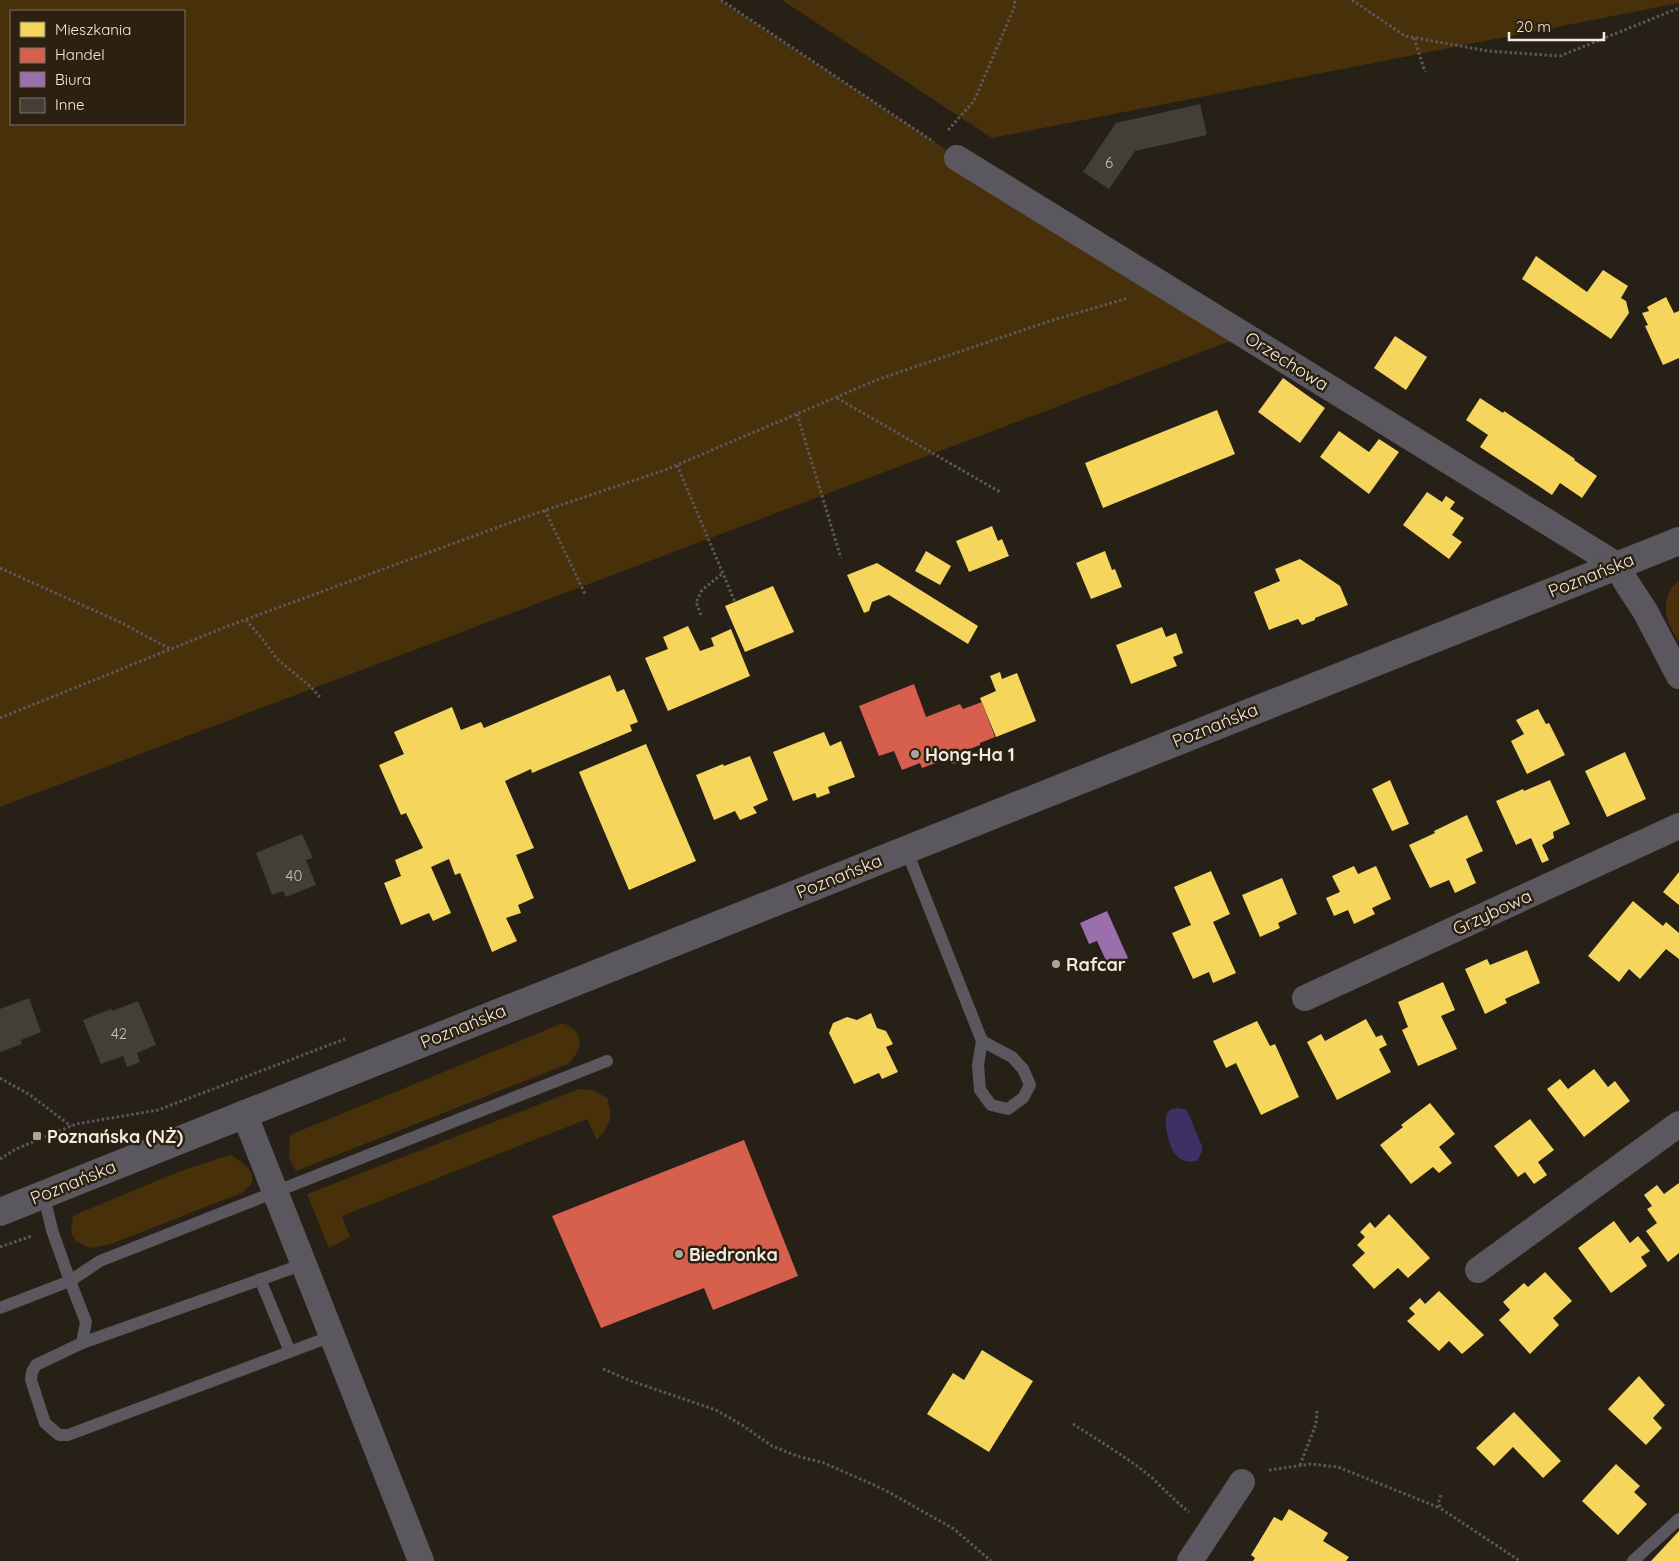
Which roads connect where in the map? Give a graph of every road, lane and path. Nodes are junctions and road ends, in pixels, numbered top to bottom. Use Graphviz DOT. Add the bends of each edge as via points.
graph roads {
  1 [pos="721,0"];
  2 [pos="1015,0"];
  3 [pos="1352,0"];
  4 [pos="1679,8"];
  5 [pos="1414,38"];
  6 [pos="1425,72"];
  7 [pos="935,143"];
  8 [pos="957,158"];
  9 [pos="1166,287"];
  10 [pos="836,397"];
  11 [pos="797,414"];
  12 [pos="677,465"];
  13 [pos="1000,492"];
  14 [pos="545,510"];
  15 [pos="1679,540"];
  16 [pos="841,558"];
  17 [pos="1617,564"];
  18 [pos="0,568"];
  19 [pos="723,573"];
  20 [pos="585,594"];
  21 [pos="735,602"];
  22 [pos="701,615"];
  23 [pos="246,620"];
  24 [pos="170,650"];
  25 [pos="1679,676"];
  26 [pos="320,698"];
  27 [pos="0,718"];
  28 [pos="1679,826"];
  29 [pos="906,849"];
  30 [pos="1305,998"];
  31 [pos="350,1037"];
  32 [pos="982,1041"];
  33 [pos="607,1061"];
  34 [pos="0,1078"];
  35 [pos="244,1113"];
  36 [pos="1679,1124"];
  37 [pos="71,1126"];
  38 [pos="0,1159"];
  39 [pos="275,1192"];
  40 [pos="40,1196"];
  41 [pos="0,1212"];
  42 [pos="304,1264"];
  43 [pos="1478,1270"];
  44 [pos="260,1279"];
  45 [pos="70,1281"];
  46 [pos="0,1308"];
  47 [pos="332,1336"];
  48 [pos="82,1343"];
  49 [pos="290,1352"];
  50 [pos="602,1369"];
  51 [pos="1317,1411"];
  52 [pos="1073,1424"];
  53 [pos="1300,1466"];
  54 [pos="1242,1482"];
  55 [pos="1441,1496"];
  56 [pos="1440,1508"];
  57 [pos="1679,1519"];
  58 [pos="1212,1528"];
  59 [pos="421,1561"];
  60 [pos="991,1561"];
  61 [pos="1190,1561"];
  62 [pos="1520,1561"];
  63 [pos="1633,1561"];
  1 -- 7 [label="path"];
  2 -- 7 [label="path" via="974,101"];
  3 -- 5 [label="path" via="1405,36"];
  4 -- 5 [label="path" via="1560,56 1488,51"];
  5 -- 6 [label="path"];
  7 -- 8 [label="path"];
  8 -- 9 [label="street, Orzechowa"];
  9 -- 10 [label="path" via="1050,321 879,379"];
  9 -- 17 [label="street, Orzechowa"];
  10 -- 11 [label="path"];
  10 -- 13 [label="path"];
  11 -- 12 [label="path"];
  11 -- 16 [label="path"];
  12 -- 14 [label="path"];
  12 -- 19 [label="path"];
  14 -- 20 [label="path"];
  14 -- 23 [label="path"];
  15 -- 17 [label="street, Poznańska"];
  17 -- 25 [label="street"];
  17 -- 29 [label="street, Poznańska"];
  18 -- 24 [label="path" via="122,623"];
  19 -- 21 [label="path"];
  19 -- 22 [label="path" via="702,590 696,602"];
  23 -- 24 [label="path"];
  23 -- 26 [label="path" via="278,660 311,686"];
  24 -- 27 [label="path"];
  28 -- 30 [label="street, Grzybowa"];
  29 -- 32 [label="lane"];
  29 -- 35 [label="street, Poznańska"];
  31 -- 37 [label="path" via="158,1110"];
  32 -- 32 [label="lane" via="978,1064 980,1090 991,1105 1008,1109 1023,1098 1030,1085 1023,1069 1012,1057"];
  33 -- 39 [label="lane"];
  34 -- 37 [label="path" via="30,1095"];
  35 -- 39 [label="street"];
  35 -- 40 [label="street, Poznańska"];
  36 -- 43 [label="street"];
  37 -- 38 [label="path" via="16,1148"];
  39 -- 42 [label="street"];
  39 -- 45 [label="lane" via="100,1261"];
  40 -- 41 [label="street, Poznańska"];
  40 -- 45 [label="lane"];
  42 -- 44 [label="lane"];
  42 -- 47 [label="street"];
  44 -- 48 [label="lane"];
  44 -- 49 [label="lane"];
  45 -- 46 [label="lane"];
  45 -- 48 [label="lane" via="86,1322"];
  47 -- 49 [label="lane"];
  47 -- 59 [label="street"];
  48 -- 49 [label="lane" via="36,1365 32,1372 45,1423 59,1435 68,1435"];
  50 -- 60 [label="path" via="716,1410 772,1446 824,1463 883,1489 954,1529"];
  51 -- 53 [label="path" via="1316,1424"];
  52 -- 58 [label="path" via="1151,1477 1182,1507"];
  53 -- 54 [label="path" via="1261,1472"];
  53 -- 56 [label="path" via="1338,1467"];
  54 -- 58 [label="street"];
  55 -- 56 [label="path"];
  56 -- 62 [label="path"];
  57 -- 63 [label="lane"];
  58 -- 61 [label="street"];
}
